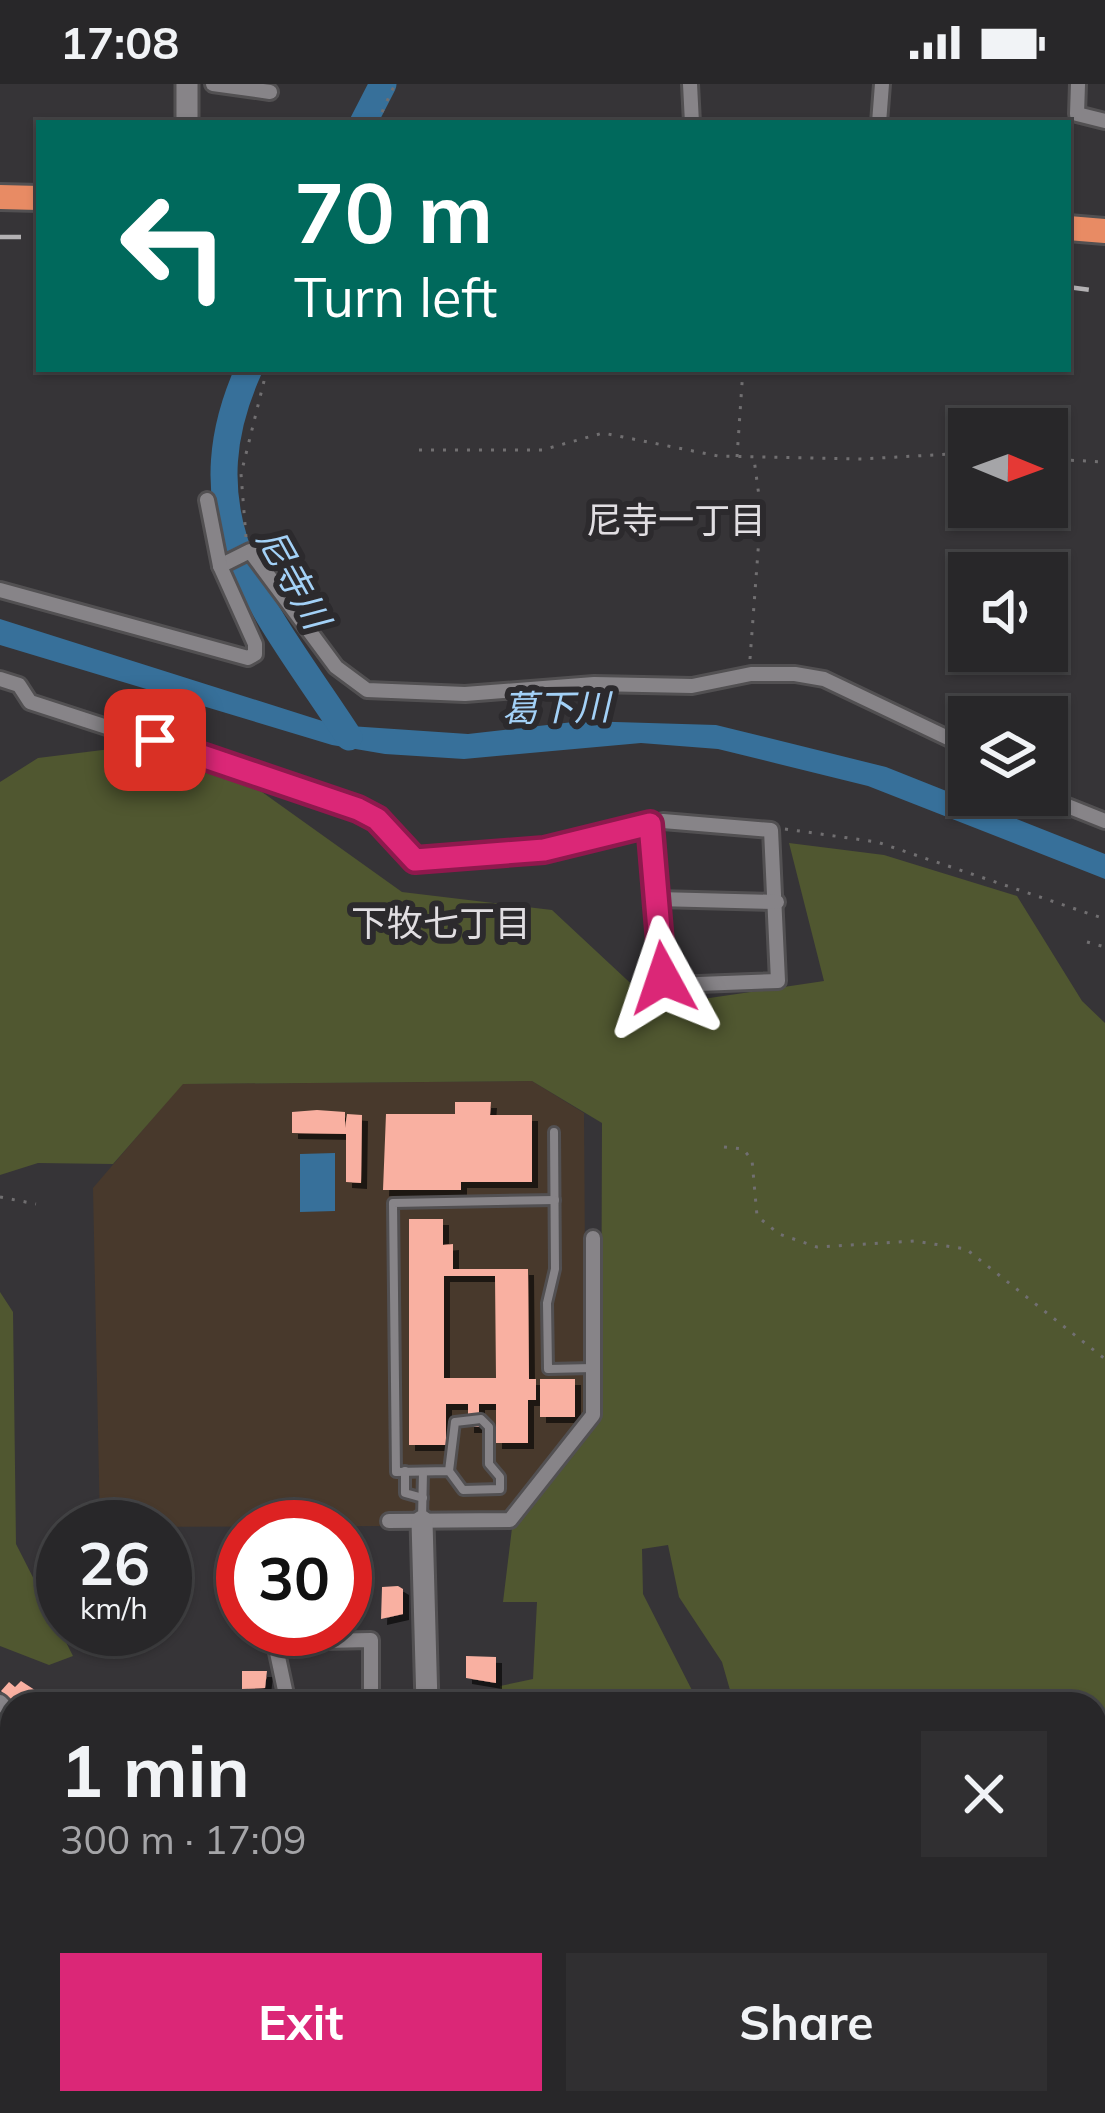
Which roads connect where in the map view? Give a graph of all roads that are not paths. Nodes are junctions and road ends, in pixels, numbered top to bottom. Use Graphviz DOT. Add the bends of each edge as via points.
graph roads {
  1 [pos="188,84"];
  2 [pos="213,84"];
  3 [pos="690,84"];
  4 [pos="882,84"];
  5 [pos="1078,84"];
  6 [pos="270,92"];
  7 [pos="187,120"];
  8 [pos="692,120"];
  9 [pos="879,120"];
  10 [pos="1105,121"];
  11 [pos="0,197"];
  12 [pos="36,198"];
  13 [pos="1071,228"];
  14 [pos="1105,230"];
  15 [pos="207,500"];
  16 [pos="220,566"];
  17 [pos="0,590"];
  18 [pos="0,679"];
  19 [pos="948,738"];
  20 [pos="1068,806"];
  21 [pos="1105,821"];
  22 [pos="650,824"];
  23 [pos="656,899"];
  24 [pos="777,902"];
  25 [pos="554,1132"];
  26 [pos="554,1200"];
  27 [pos="593,1238"];
  28 [pos="593,1368"];
  29 [pos="405,1472"];
  30 [pos="423,1472"];
  31 [pos="449,1472"];
  32 [pos="423,1510"];
  33 [pos="389,1521"];
  34 [pos="278,1656"];
  35 [pos="371,1656"];
  36 [pos="286,1692"];
  37 [pos="371,1692"];
  38 [pos="427,1692"];
  1 -- 7 [label="street"];
  2 -- 6 [label="street"];
  3 -- 8 [label="street"];
  4 -- 9 [label="street"];
  5 -- 10 [label="street" via="1078,114"];
  11 -- 12 [label="highway"];
  13 -- 14 [label="highway"];
  15 -- 16 [label="street"];
  16 -- 17 [label="street" via="254,644 248,658"];
  16 -- 19 [label="street" via="250,550 336,667 368,690 692,686 752,674 824,679"];
  18 -- 22 [label="street" via="20,685 30,703 358,809 415,860 544,850"];
  20 -- 21 [label="street"];
  22 -- 23 [label="street"];
  22 -- 24 [label="street" via="771,830"];
  23 -- 24 [label="street"];
  23 -- 24 [label="street" via="663,978 673,985 778,981"];
  25 -- 26 [label="lane"];
  26 -- 28 [label="lane" via="548,1369"];
  26 -- 29 [label="lane" via="393,1202 396,1472"];
  27 -- 28 [label="street"];
  28 -- 32 [label="street" via="593,1414 510,1520"];
  29 -- 30 [label="lane"];
  29 -- 32 [label="lane" via="405,1493"];
  30 -- 31 [label="lane"];
  30 -- 32 [label="lane"];
  31 -- 31 [label="lane" via="463,1490 500,1489 486,1421 455,1422"];
  32 -- 33 [label="street"];
  32 -- 38 [label="street"];
  34 -- 36 [label="street"];
  35 -- 37 [label="street"];
}
